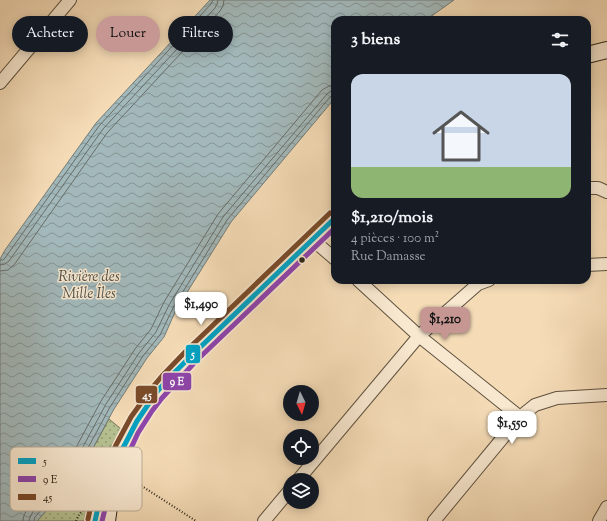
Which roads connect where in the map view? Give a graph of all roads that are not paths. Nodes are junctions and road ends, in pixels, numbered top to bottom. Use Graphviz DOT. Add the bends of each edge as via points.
graph roads {
  1 [pos="70,0"];
  2 [pos="607,50"];
  3 [pos="591,54"];
  4 [pos="0,83"];
  5 [pos="591,188"];
  6 [pos="607,192"];
  7 [pos="331,222"];
  8 [pos="313,240"];
  9 [pos="331,256"];
  10 [pos="607,264"];
  11 [pos="591,265"];
  12 [pos="362,284"];
  13 [pos="478,284"];
  14 [pos="419,336"];
  15 [pos="607,395"];
  16 [pos="520,417"];
  17 [pos="123,447"];
  18 [pos="304,473"];
  19 [pos="283,498"];
  20 [pos="607,507"];
  21 [pos="108,511"];
  22 [pos="107,521"];
  23 [pos="264,521"];
  24 [pos="434,521"];
  25 [pos="599,521"];
  1 -- 4 [label="street"];
  2 -- 3 [label="main road"];
  5 -- 6 [label="street"];
  7 -- 8 [label="main road"];
  8 -- 9 [label="street"];
  8 -- 17 [label="main road" via="170,377 137,421"];
  10 -- 11 [label="street"];
  12 -- 14 [label="street"];
  13 -- 14 [label="street"];
  14 -- 16 [label="street"];
  14 -- 18 [label="street"];
  15 -- 16 [label="street" via="557,398 535,405"];
  16 -- 24 [label="street"];
  19 -- 23 [label="street"];
  20 -- 25 [label="street"];
  21 -- 22 [label="main road"];
}
